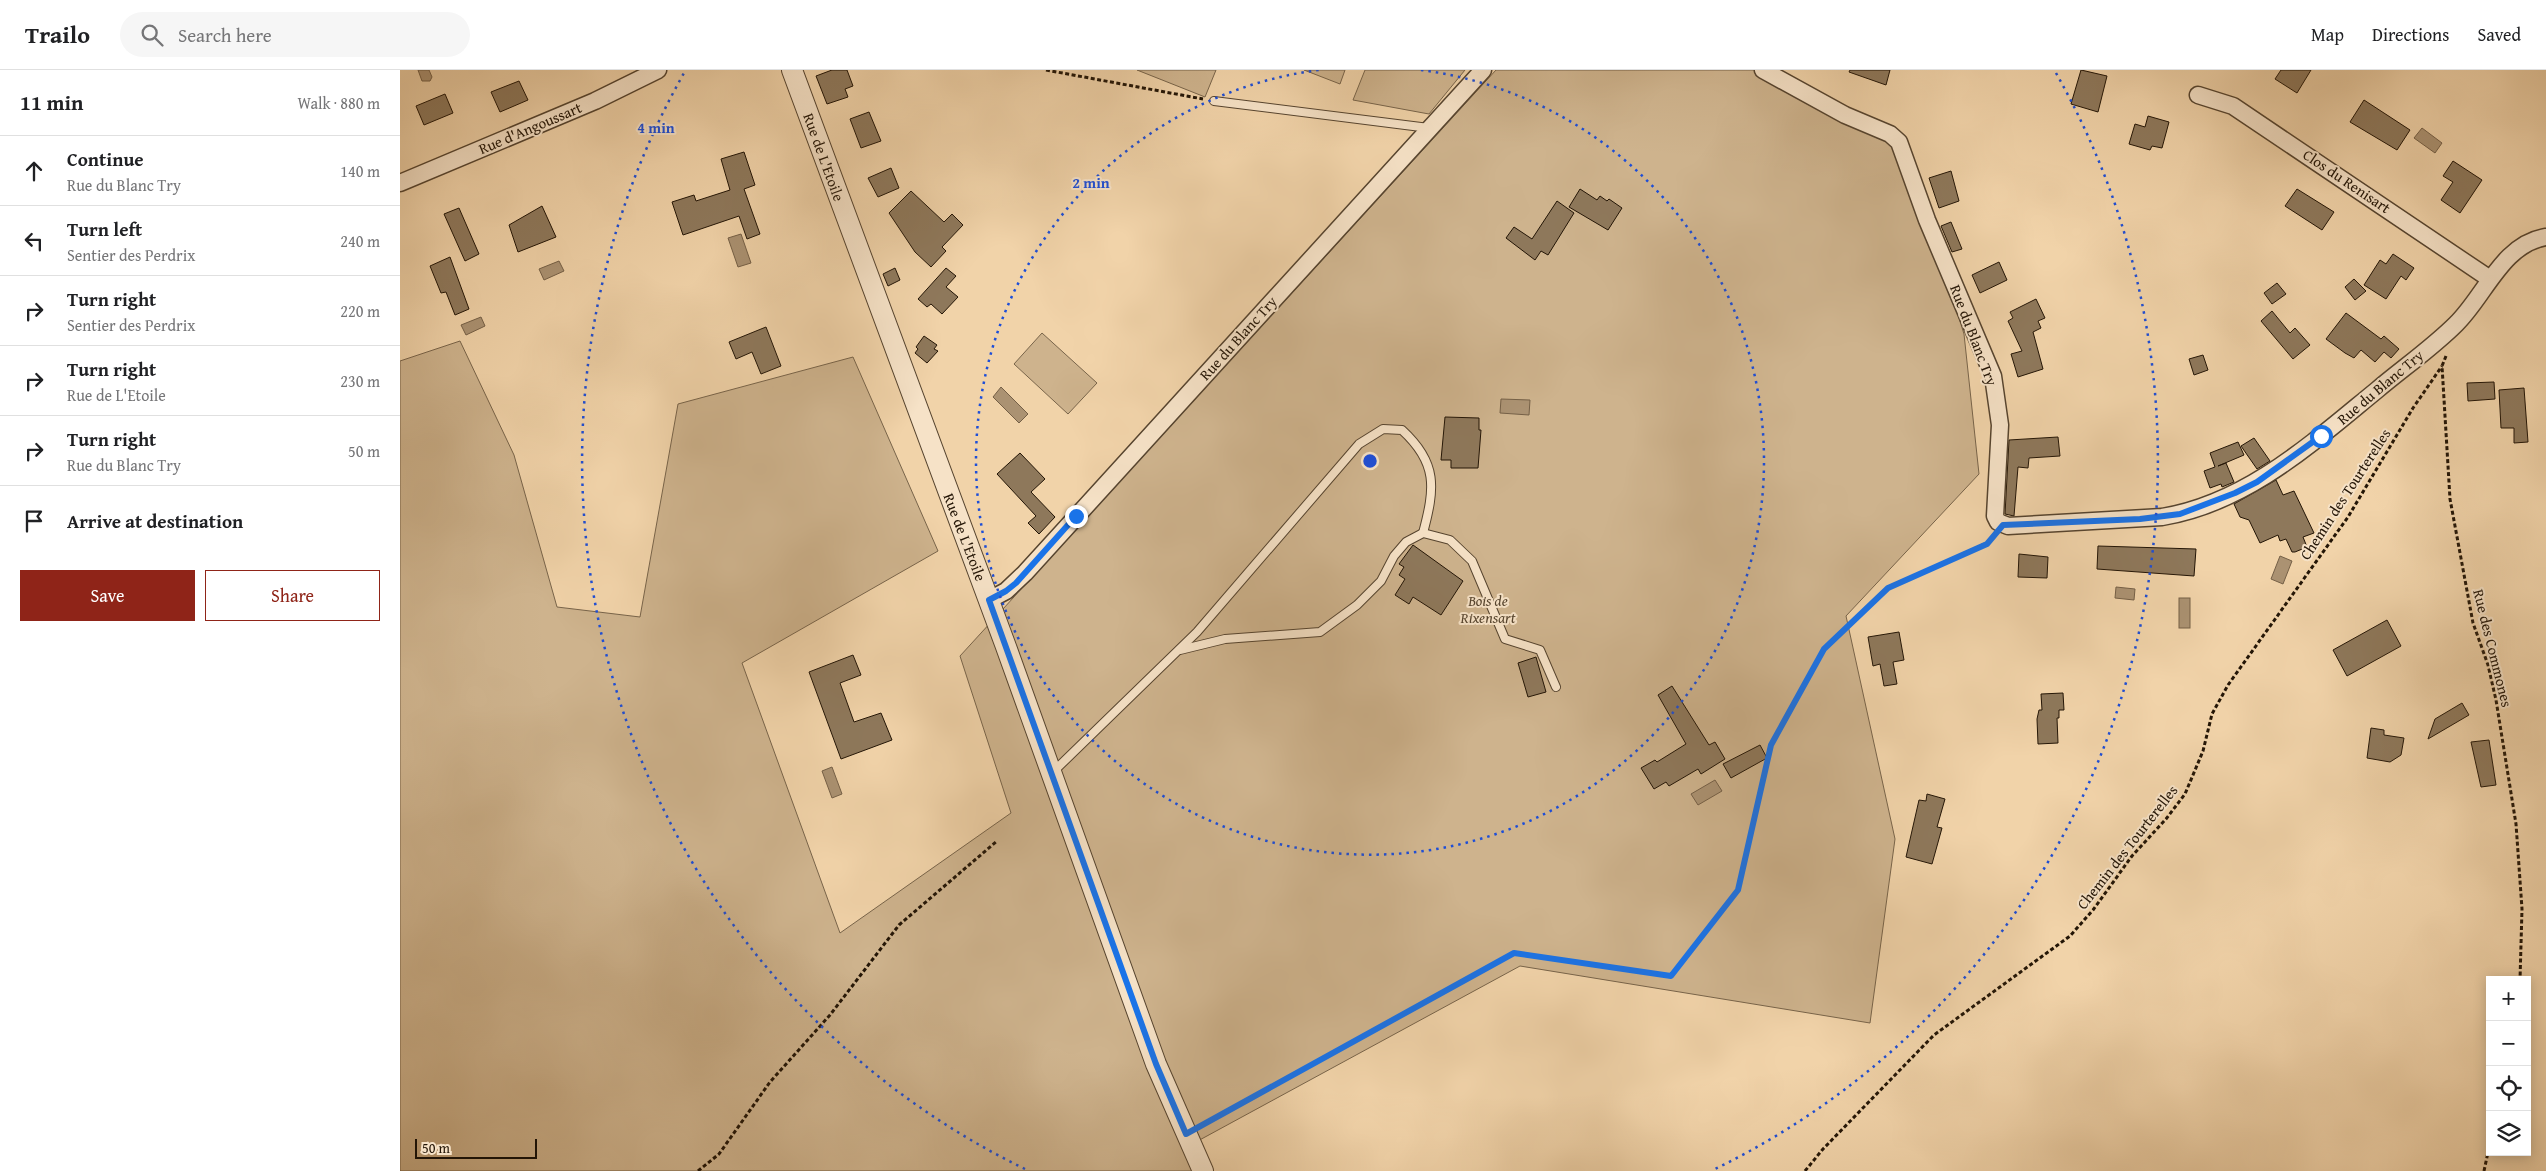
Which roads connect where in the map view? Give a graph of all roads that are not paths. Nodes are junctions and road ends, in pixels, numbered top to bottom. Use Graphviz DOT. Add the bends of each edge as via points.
graph roads {
  1 [pos="658,70"];
  2 [pos="792,70"];
  3 [pos="1483,70"];
  4 [pos="1764,70"];
  5 [pos="2198,95"];
  6 [pos="1214,101"];
  7 [pos="1429,128"];
  8 [pos="400,183"];
  9 [pos="2546,237"];
  10 [pos="2490,280"];
  11 [pos="1423,533"];
  12 [pos="989,600"];
  13 [pos="1179,650"];
  14 [pos="1556,687"];
  15 [pos="1051,774"];
  16 [pos="1203,1171"];
  1 -- 8 [label="street, Rue d'Angoussart" via="595,101"];
  2 -- 12 [label="street, Rue de L'Etoile"];
  3 -- 7 [label="street, Rue du Blanc Try"];
  4 -- 10 [label="street, Rue du Blanc Try" via="1845,115 1890,134 1898,142 1993,376 2000,425 1995,516 2003,525 2180,514 2257,482 2321,436 2439,339 2456,324"];
  5 -- 10 [label="street, Clos du Renisart" via="2233,106"];
  6 -- 7 [label="lane"];
  7 -- 12 [label="street, Rue du Blanc Try" via="1025,573 1006,591"];
  9 -- 10 [label="street, Rue du Blanc Try" via="2536,238 2515,251"];
  11 -- 13 [label="lane" via="1406,542 1394,556 1381,581 1357,606 1320,632 1225,639"];
  11 -- 13 [label="lane" via="1433,496 1432,474 1418,445 1402,430 1383,429 1360,444"];
  11 -- 14 [label="lane" via="1450,540 1472,561 1505,639 1540,650"];
  12 -- 15 [label="street, Rue de L'Etoile"];
  13 -- 15 [label="lane"];
  15 -- 16 [label="street, Rue de L'Etoile" via="1156,1064"];
}
